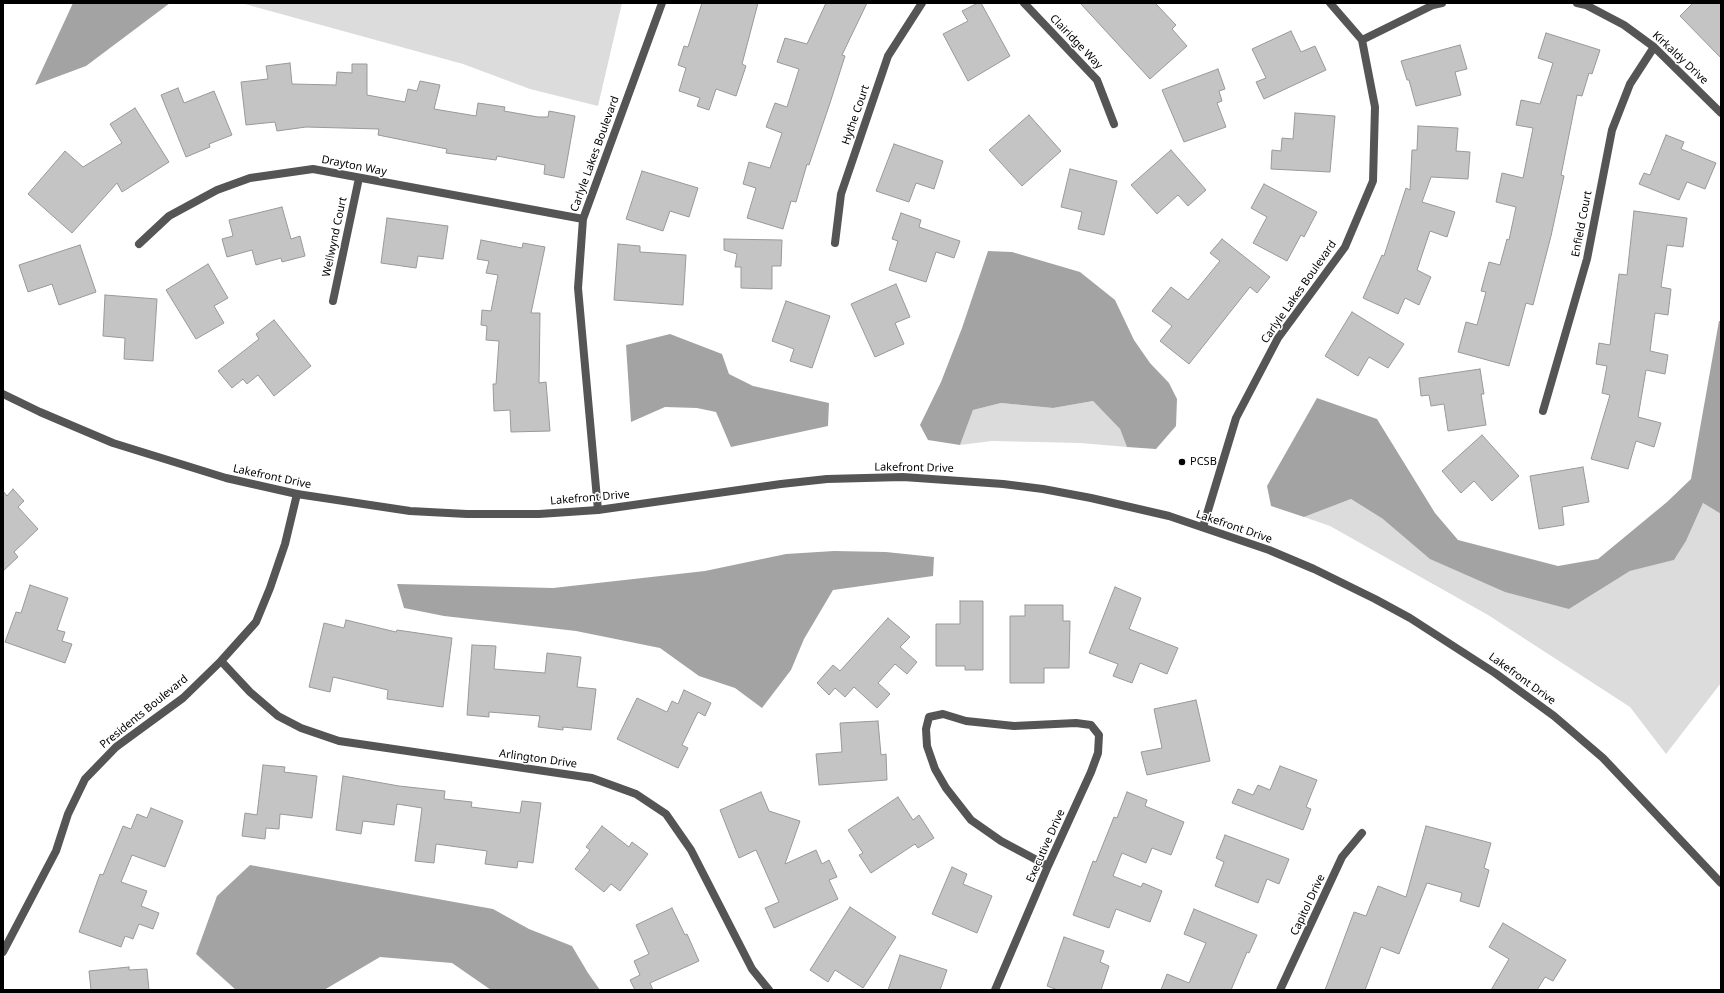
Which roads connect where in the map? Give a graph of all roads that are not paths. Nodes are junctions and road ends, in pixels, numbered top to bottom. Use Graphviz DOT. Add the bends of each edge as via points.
graph roads {
  1 [pos="662,3"];
  2 [pos="922,3"];
  3 [pos="1024,3"];
  4 [pos="1330,3"];
  5 [pos="1442,3"];
  6 [pos="1577,3"];
  7 [pos="1362,40"];
  8 [pos="1654,47"];
  9 [pos="1721,113"];
  10 [pos="1114,124"];
  11 [pos="358,178"];
  12 [pos="583,219"];
  13 [pos="836,243"];
  14 [pos="139,244"];
  15 [pos="333,301"];
  16 [pos="3,394"];
  17 [pos="1543,411"];
  18 [pos="297,494"];
  19 [pos="598,510"];
  20 [pos="1203,527"];
  21 [pos="221,661"];
  22 [pos="1362,834"];
  23 [pos="1048,866"];
  24 [pos="1721,883"];
  25 [pos="3,952"];
  26 [pos="769,990"];
  27 [pos="995,990"];
  28 [pos="1280,990"];
  1 -- 12 [label="street, Carlyle Lakes Boulevard"];
  2 -- 13 [label="street, Hythe Court" via="888,56 841,194"];
  3 -- 10 [label="street, Clairidge Way" via="1097,80"];
  4 -- 7 [label="street, Carlyle Lakes Boulevard"];
  5 -- 7 [label="street"];
  6 -- 8 [label="street, Kirkaldy Drive" via="1586,5 1624,25"];
  7 -- 20 [label="street, Carlyle Lakes Boulevard" via="1376,107 1373,181 1345,247 1278,338 1236,418"];
  8 -- 9 [label="street, Kirkaldy Drive"];
  8 -- 17 [label="street, Enfield Court" via="1630,84 1612,130 1587,259"];
  11 -- 12 [label="street, Drayton Way"];
  11 -- 14 [label="street, Drayton Way" via="313,169 250,178 217,190 169,216"];
  11 -- 15 [label="street, Wellwynd Court"];
  12 -- 19 [label="street, Carlyle Lakes Boulevard" via="578,288"];
  16 -- 18 [label="street, Lakefront Drive" via="113,443 226,478"];
  18 -- 19 [label="street, Lakefront Drive" via="364,505 438,512 539,514"];
  18 -- 21 [label="street, Presidents Boulevard" via="285,544 256,622"];
  19 -- 20 [label="street, Lakefront Drive" via="827,479 904,477 1043,489 1133,507"];
  20 -- 24 [label="street, Lakefront Drive" via="1269,550 1347,584 1410,618 1495,673 1554,716 1603,758"];
  21 -- 25 [label="street, Presidents Boulevard" via="182,698 116,747 85,779 68,814 56,851"];
  21 -- 26 [label="street, Arlington Drive" via="250,692 278,716 301,728 339,741 592,778 636,794 666,814 691,850 752,969"];
  22 -- 28 [label="street, Capitol Drive" via="1342,857"];
  23 -- 23 [label="street, Executive Drive" via="1001,842 971,820 935,769 927,746 926,729 930,717 943,714 966,721 1014,726 1076,723 1091,725 1099,735 1098,753 1091,772"];
  23 -- 27 [label="street, Executive Drive"];
}
